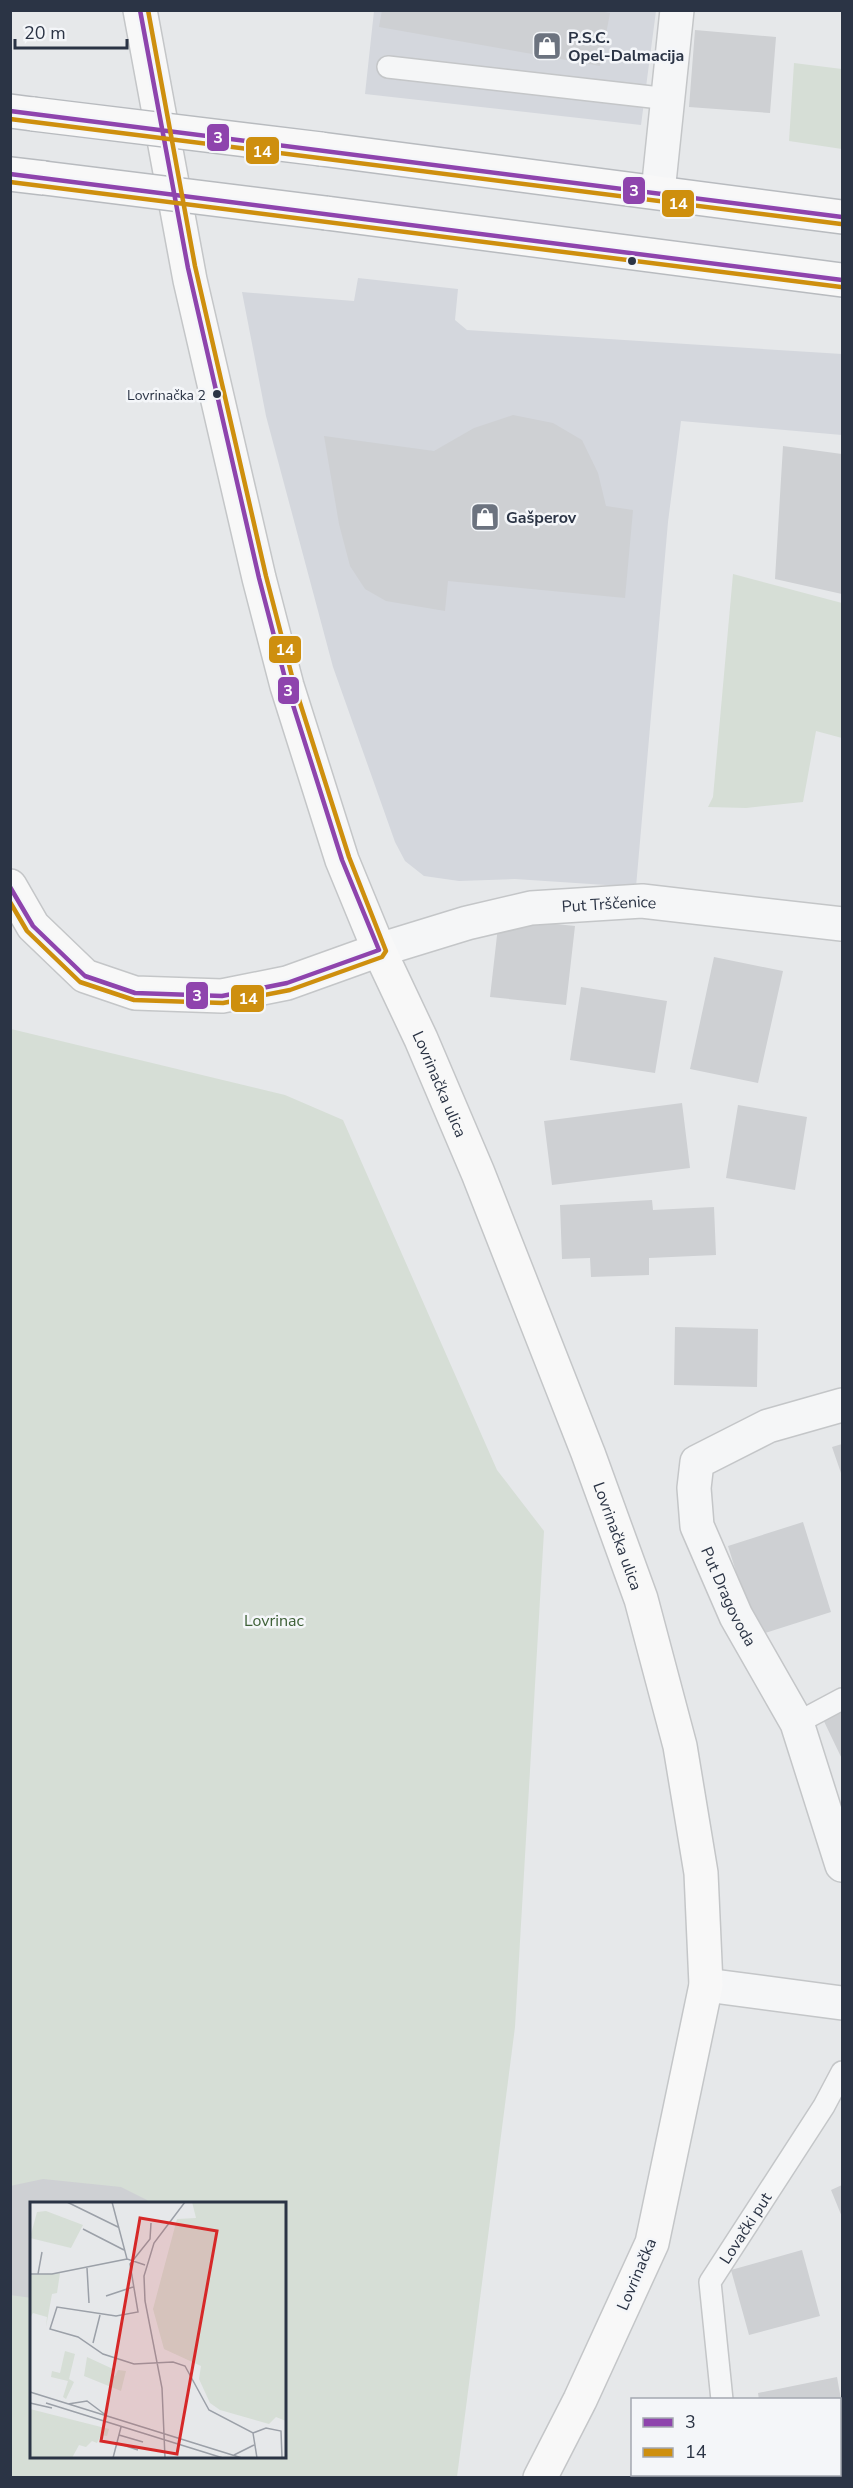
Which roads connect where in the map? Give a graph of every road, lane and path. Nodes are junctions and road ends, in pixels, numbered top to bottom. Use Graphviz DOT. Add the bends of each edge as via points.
graph roads {
  1 [pos="140,10"];
  2 [pos="677,10"];
  3 [pos="388,68"];
  4 [pos="669,99"];
  5 [pos="22,113"];
  6 [pos="10,174"];
  7 [pos="658,192"];
  8 [pos="843,217"];
  9 [pos="840,282"];
  10 [pos="10,886"];
  11 [pos="843,924"];
  12 [pos="379,950"];
  13 [pos="843,1405"];
  14 [pos="843,1699"];
  15 [pos="797,1723"];
  16 [pos="843,1865"];
  17 [pos="706,1985"];
  18 [pos="843,2003"];
  19 [pos="843,2072"];
  20 [pos="722,2398"];
  21 [pos="540,2478"];
  1 -- 12 [label="main road, Lovrinačka ulica" via="188,268 287,686 342,860"];
  2 -- 4 [label="street"];
  3 -- 4 [label="lane"];
  4 -- 7 [label="street"];
  5 -- 7 [label="main road, bridge"];
  6 -- 9 [label="main road, bridge"];
  7 -- 8 [label="main road"];
  10 -- 12 [label="main road" via="33,926 85,976 135,993 222,996 287,982"];
  11 -- 12 [label="street, Put Trščenice" via="642,901 531,908"];
  12 -- 17 [label="main road, Lovrinačka ulica" via="478,1173 641,1599 680,1746 701,1873"];
  13 -- 15 [label="street, Put Dragovoda" via="768,1426 697,1462 697,1526 736,1616"];
  14 -- 15 [label="lane"];
  15 -- 16 [label="street, Put Dragovoda"];
  17 -- 18 [label="street"];
  17 -- 21 [label="main road, Lovrinačka" via="652,2243"];
  19 -- 20 [label="lane, Lovački put" via="710,2282"];
}
